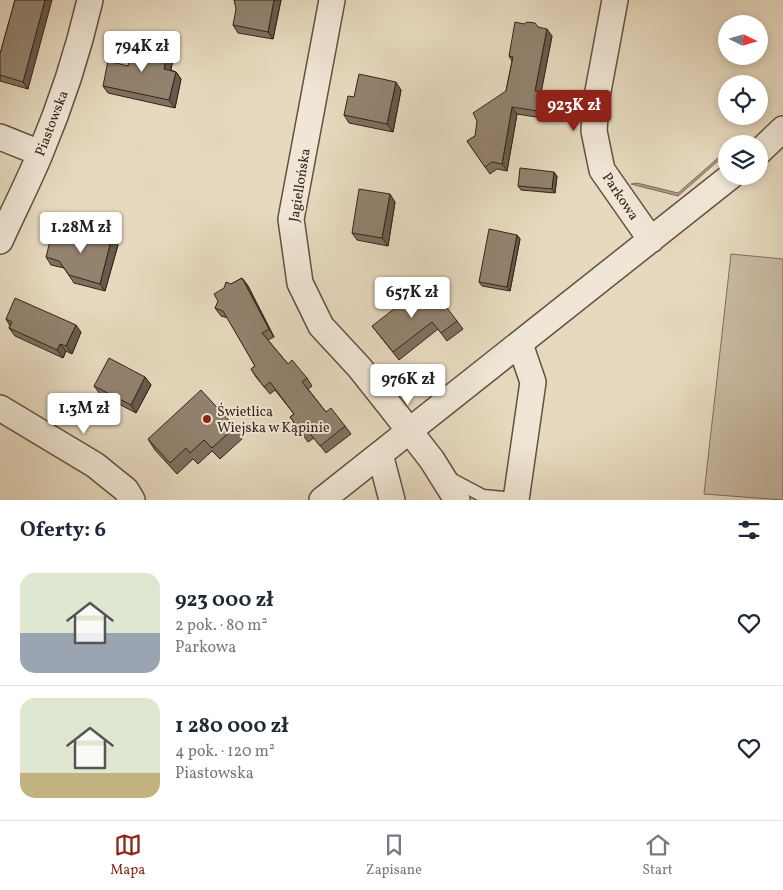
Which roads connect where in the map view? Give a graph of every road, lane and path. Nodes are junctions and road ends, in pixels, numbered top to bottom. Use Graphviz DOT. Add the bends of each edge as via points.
graph roads {
  1 [pos="90,0"];
  2 [pos="332,0"];
  3 [pos="615,0"];
  4 [pos="783,129"];
  5 [pos="0,137"];
  6 [pos="768,143"];
  7 [pos="40,153"];
  8 [pos="720,185"];
  9 [pos="651,240"];
  10 [pos="0,241"];
  11 [pos="520,344"];
  12 [pos="0,408"];
  13 [pos="409,430"];
  14 [pos="380,454"];
  15 [pos="452,491"];
  16 [pos="516,499"];
  17 [pos="132,500"];
  18 [pos="322,500"];
  19 [pos="392,500"];
  1 -- 7 [label="street, Piastowska" via="80,40"];
  2 -- 13 [label="street, Jagiellońska" via="291,219 300,283 321,326 359,367"];
  3 -- 9 [label="street, Parkowa" via="596,102 594,131 602,170"];
  4 -- 6 [label="street"];
  5 -- 7 [label="street"];
  7 -- 10 [label="street, Piastowska"];
  8 -- 9 [label="street"];
  9 -- 11 [label="street"];
  11 -- 13 [label="street"];
  11 -- 16 [label="street" via="533,382"];
  12 -- 17 [label="street" via="94,465 126,490"];
  13 -- 14 [label="street"];
  13 -- 15 [label="street, Jagiellońska"];
  14 -- 18 [label="street"];
  14 -- 19 [label="street"];
  15 -- 16 [label="lane" via="452,479 483,496"];
}
